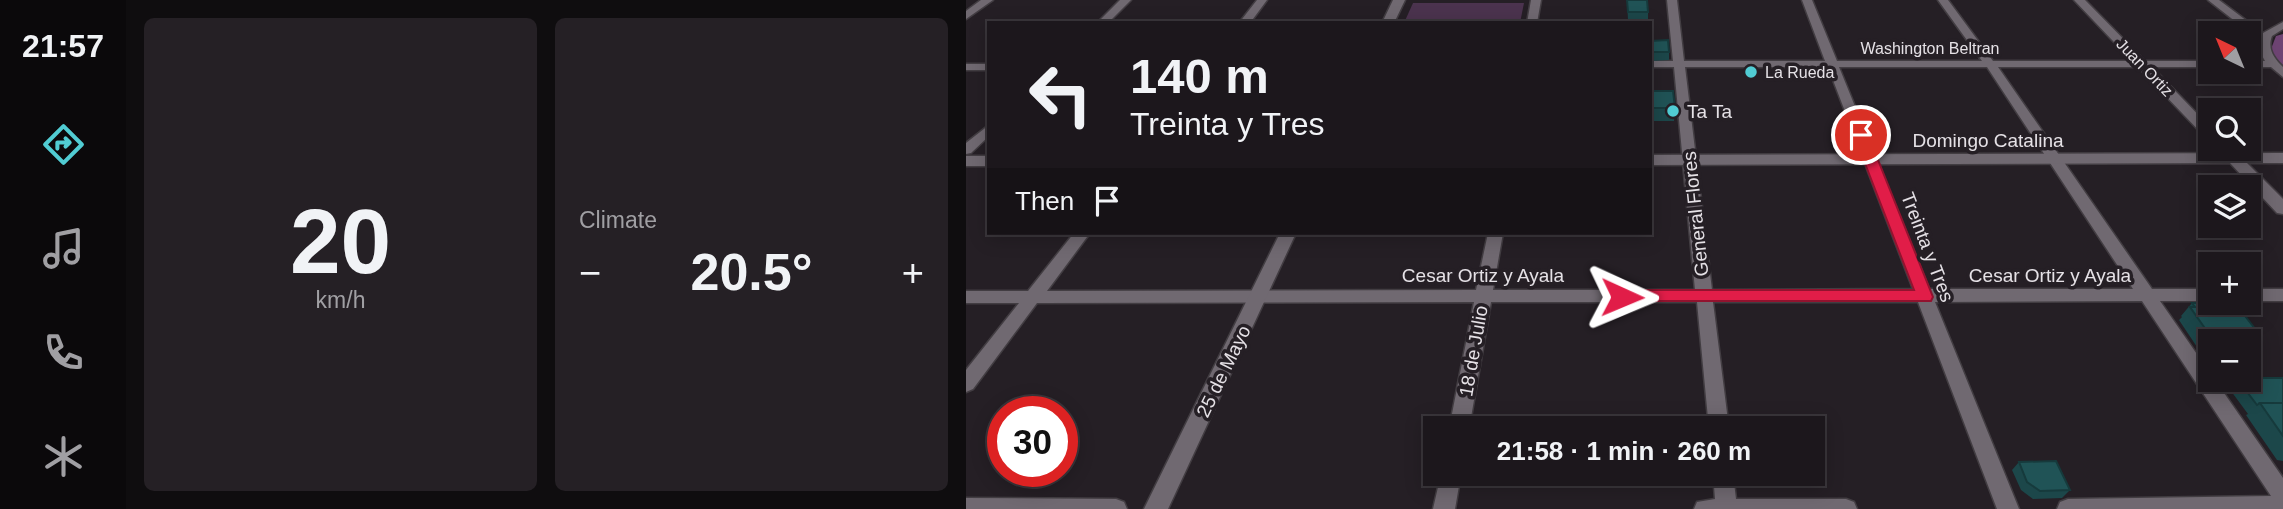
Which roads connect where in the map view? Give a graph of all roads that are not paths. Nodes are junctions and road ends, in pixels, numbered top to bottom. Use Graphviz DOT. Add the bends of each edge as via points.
graph roads {
  1 [pos="988,0"];
  2 [pos="1126,0"];
  3 [pos="1262,0"];
  4 [pos="1399,0"];
  5 [pos="1536,0"];
  6 [pos="1672,0"];
  7 [pos="1807,0"];
  8 [pos="1943,0"];
  9 [pos="2079,0"];
  10 [pos="2213,0"];
  11 [pos="966,16"];
  12 [pos="1104,21"];
  13 [pos="1246,21"];
  14 [pos="1389,21"];
  15 [pos="1532,21"];
  16 [pos="2283,25"];
  17 [pos="2264,39"];
  18 [pos="1652,64"];
  19 [pos="1681,64"];
  20 [pos="1990,64"];
  21 [pos="2141,64"];
  22 [pos="2198,64"];
  23 [pos="2261,64"];
  24 [pos="2274,64"];
  25 [pos="1833,65"];
  26 [pos="966,67"];
  27 [pos="987,67"];
  28 [pos="2283,73"];
  29 [pos="2198,122"];
  30 [pos="987,131"];
  31 [pos="966,150"];
  32 [pos="2198,154"];
  33 [pos="2261,156"];
  34 [pos="2283,158"];
  35 [pos="1871,159"];
  36 [pos="2054,159"];
  37 [pos="1652,160"];
  38 [pos="1689,160"];
  39 [pos="966,161"];
  40 [pos="987,161"];
  41 [pos="2237,161"];
  42 [pos="2283,209"];
  43 [pos="1080,235"];
  44 [pos="1287,235"];
  45 [pos="1494,235"];
  46 [pos="1484,295"];
  47 [pos="2261,295"];
  48 [pos="2283,295"];
  49 [pos="2145,296"];
  50 [pos="2198,296"];
  51 [pos="966,297"];
  52 [pos="1033,297"];
  53 [pos="1258,297"];
  54 [pos="1925,297"];
  55 [pos="1704,298"];
  56 [pos="966,384"];
  57 [pos="1461,416"];
  58 [pos="1717,416"];
  59 [pos="1449,486"];
  60 [pos="1724,486"];
  61 [pos="2283,496"];
  62 [pos="2283,506"];
  63 [pos="966,508"];
  64 [pos="1116,509"];
  65 [pos="1156,509"];
  66 [pos="1444,509"];
  67 [pos="1705,509"];
  68 [pos="1727,509"];
  69 [pos="1846,509"];
  70 [pos="2008,509"];
  71 [pos="2068,509"];
  1 -- 11 [label="street"];
  2 -- 12 [label="street"];
  3 -- 13 [label="street"];
  4 -- 14 [label="street"];
  5 -- 15 [label="street"];
  6 -- 19 [label="street, General Flores"];
  7 -- 25 [label="street, Treinta y Tres"];
  8 -- 20 [label="street"];
  9 -- 21 [label="street, Juan Ortiz"];
  10 -- 17 [label="street"];
  16 -- 17 [label="street"];
  17 -- 24 [label="street" via="2266,55"];
  18 -- 19 [label="street, Washington Beltran"];
  19 -- 25 [label="street, Washington Beltran"];
  19 -- 38 [label="street, General Flores"];
  20 -- 21 [label="street, Washington Beltran"];
  20 -- 25 [label="street, Washington Beltran"];
  20 -- 36 [label="street"];
  21 -- 22 [label="street, Washington Beltran"];
  21 -- 29 [label="street, Juan Ortiz"];
  23 -- 24 [label="street"];
  24 -- 28 [label="street"];
  25 -- 35 [label="street, Treinta y Tres"];
  26 -- 27 [label="street"];
  30 -- 31 [label="street"];
  32 -- 36 [label="street, Domingo Catalina"];
  33 -- 34 [label="street, Domingo Catalina"];
  35 -- 36 [label="street, Domingo Catalina"];
  35 -- 38 [label="street, Domingo Catalina"];
  35 -- 54 [label="street, Treinta y Tres"];
  36 -- 49 [label="street"];
  37 -- 38 [label="street, Domingo Catalina"];
  38 -- 55 [label="street, General Flores"];
  39 -- 40 [label="street"];
  41 -- 42 [label="street"];
  43 -- 52 [label="street"];
  44 -- 53 [label="street, 25 de Mayo"];
  45 -- 46 [label="street, 18 de Julio"];
  46 -- 53 [label="street, Cesar Ortiz y Ayala"];
  46 -- 55 [label="street, Cesar Ortiz y Ayala"];
  46 -- 57 [label="street, 18 de Julio"];
  47 -- 48 [label="street"];
  49 -- 50 [label="street, Cesar Ortiz y Ayala"];
  49 -- 54 [label="street, Cesar Ortiz y Ayala"];
  49 -- 61 [label="street"];
  51 -- 52 [label="street, Cesar Ortiz y Ayala"];
  52 -- 53 [label="street, Cesar Ortiz y Ayala"];
  52 -- 56 [label="street"];
  53 -- 65 [label="street, 25 de Mayo"];
  54 -- 55 [label="street, Cesar Ortiz y Ayala"];
  54 -- 70 [label="street, Treinta y Tres"];
  55 -- 58 [label="street, General Flores"];
  59 -- 66 [label="street"];
  60 -- 68 [label="street"];
  62 -- 71 [label="street"];
  63 -- 64 [label="street"];
  67 -- 68 [label="street"];
  68 -- 69 [label="street"];
}
